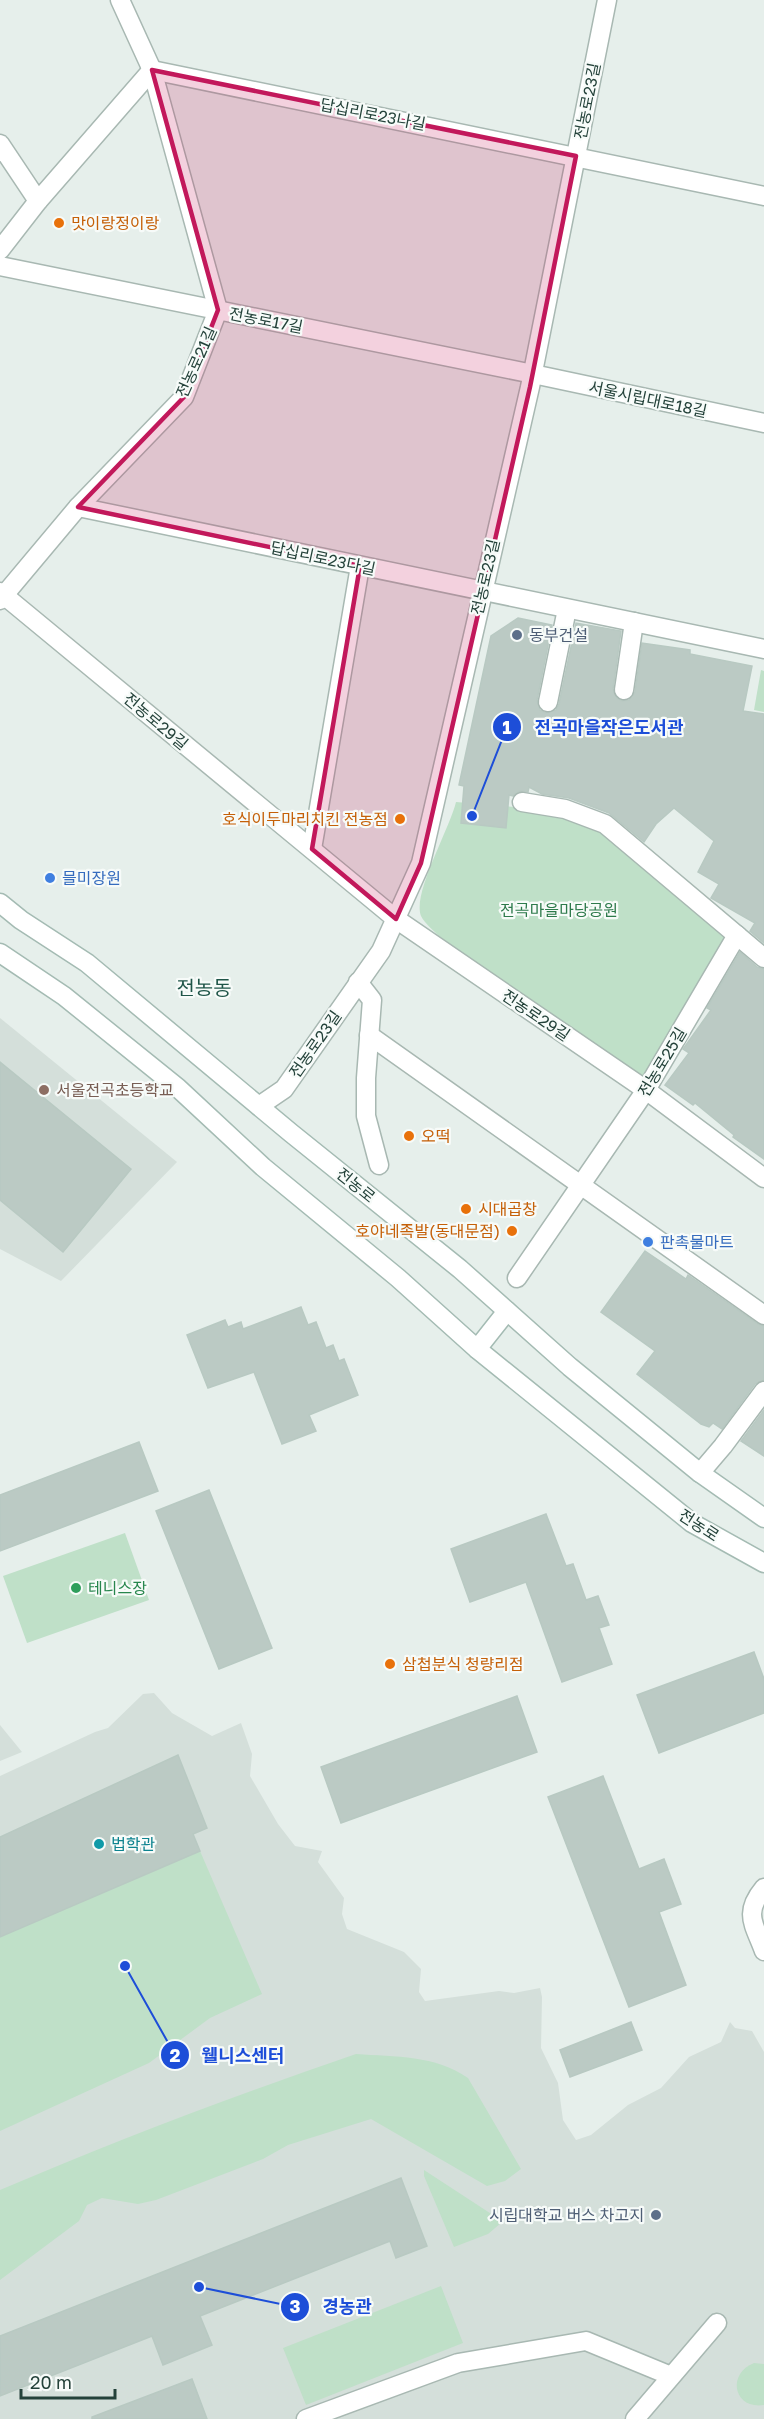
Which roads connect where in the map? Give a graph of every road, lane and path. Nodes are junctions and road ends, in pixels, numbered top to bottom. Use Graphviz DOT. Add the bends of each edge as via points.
graph roads {
  1 [pos="120,0"];
  2 [pos="607,0"];
  3 [pos="152,70"];
  4 [pos="0,144"];
  5 [pos="576,156"];
  6 [pos="764,196"];
  7 [pos="38,201"];
  8 [pos="0,250"];
  9 [pos="0,266"];
  10 [pos="218,310"];
  11 [pos="532,374"];
  12 [pos="764,423"];
  13 [pos="78,507"];
  14 [pos="360,566"];
  15 [pos="482,591"];
  16 [pos="1,596"];
  17 [pos="567,609"];
  18 [pos="634,622"];
  19 [pos="764,649"];
  20 [pos="624,690"];
  21 [pos="548,702"];
  22 [pos="522,802"];
  23 [pos="312,849"];
  24 [pos="0,903"];
  25 [pos="396,919"];
  26 [pos="738,935"];
  27 [pos="0,953"];
  28 [pos="764,958"];
  29 [pos="358,982"];
  30 [pos="369,1035"];
  31 [pos="646,1090"];
  32 [pos="259,1106"];
  33 [pos="379,1165"];
  34 [pos="764,1178"];
  35 [pos="581,1186"];
  36 [pos="517,1278"];
  37 [pos="507,1311"];
  38 [pos="764,1315"];
  39 [pos="477,1348"];
  40 [pos="764,1391"];
  41 [pos="700,1473"];
  42 [pos="764,1518"];
  43 [pos="764,1563"];
  44 [pos="764,1888"];
  45 [pos="764,1951"];
  46 [pos="717,2323"];
  47 [pos="670,2376"];
  48 [pos="306,2419"];
  49 [pos="635,2419"];
  1 -- 3 [label="street, 전농로21길"];
  2 -- 5 [label="street, 전농로23길"];
  3 -- 5 [label="street, 답십리로23나길"];
  3 -- 7 [label="street"];
  3 -- 10 [label="street, 전농로21길"];
  4 -- 7 [label="street"];
  5 -- 6 [label="street, 답십리로23나길"];
  5 -- 11 [label="street, 전농로23길"];
  7 -- 8 [label="street"];
  9 -- 10 [label="street, 전농로17길"];
  10 -- 11 [label="street, 전농로17길"];
  10 -- 13 [label="street, 전농로21길" via="184,398"];
  11 -- 12 [label="street, 서울시립대로18길"];
  11 -- 15 [label="street, 전농로23길"];
  13 -- 14 [label="street, 답십리로23다길"];
  13 -- 16 [label="street, 전농로21길"];
  14 -- 15 [label="street, 답십리로23다길"];
  14 -- 23 [label="street"];
  15 -- 17 [label="street, 답십리로23다길"];
  15 -- 25 [label="street, 전농로23길" via="421,862"];
  16 -- 23 [label="street, 전농로29길"];
  17 -- 18 [label="street, 답십리로23다길"];
  17 -- 21 [label="street"];
  18 -- 19 [label="street, 답십리로23다길"];
  18 -- 20 [label="street"];
  22 -- 26 [label="street" via="565,809 605,824"];
  23 -- 25 [label="street, 전농로29길"];
  24 -- 32 [label="street, 전농로" via="87,963"];
  25 -- 29 [label="street, 전농로23길" via="381,951"];
  25 -- 31 [label="street, 전농로29길"];
  26 -- 28 [label="street"];
  26 -- 31 [label="street, 전농로25길"];
  27 -- 39 [label="street, 전농로" via="64,996 178,1088 263,1167"];
  29 -- 30 [label="street, 전농로" via="372,1000"];
  29 -- 32 [label="street, 전농로23길" via="284,1089"];
  30 -- 33 [label="street, 전농로" via="366,1116"];
  30 -- 35 [label="street"];
  31 -- 34 [label="street, 전농로29길"];
  31 -- 35 [label="street, 전농로25길"];
  32 -- 37 [label="street, 전농로"];
  35 -- 36 [label="street, 전농로25길"];
  35 -- 38 [label="street"];
  37 -- 39 [label="street"];
  37 -- 41 [label="street, 전농로"];
  39 -- 43 [label="street, 전농로" via="692,1523"];
  40 -- 41 [label="street"];
  41 -- 42 [label="street, 전농로"];
  44 -- 45 [label="street" via="751,1912"];
  46 -- 47 [label="street"];
  47 -- 48 [label="street" via="586,2341 458,2363"];
  47 -- 49 [label="street"];
}
